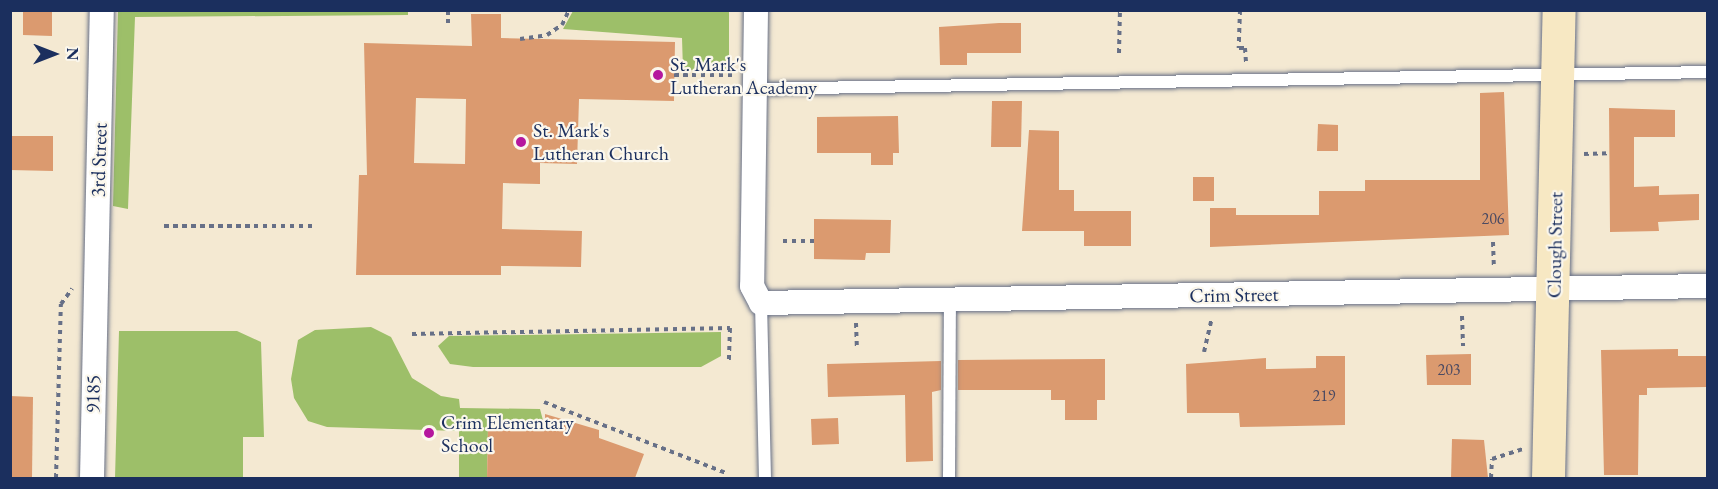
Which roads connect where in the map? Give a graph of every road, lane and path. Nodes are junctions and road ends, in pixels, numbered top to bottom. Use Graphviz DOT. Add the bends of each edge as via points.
graph roads {
  1 [pos="102,10"];
  2 [pos="448,10"];
  3 [pos="569,10"];
  4 [pos="756,10"];
  5 [pos="1120,10"];
  6 [pos="1240,10"];
  7 [pos="1559,10"];
  8 [pos="448,24"];
  9 [pos="520,39"];
  10 [pos="1119,53"];
  11 [pos="1707,72"];
  12 [pos="1557,74"];
  13 [pos="674,75"];
  14 [pos="734,75"];
  15 [pos="1247,80"];
  16 [pos="754,89"];
  17 [pos="1609,153"];
  18 [pos="1580,154"];
  19 [pos="164,226"];
  20 [pos="312,226"];
  21 [pos="814,241"];
  22 [pos="783,242"];
  23 [pos="1493,242"];
  24 [pos="1494,266"];
  25 [pos="1707,286"];
  26 [pos="1554,288"];
  27 [pos="950,300"];
  28 [pos="761,303"];
  29 [pos="1212,309"];
  30 [pos="95,310"];
  31 [pos="856,316"];
  32 [pos="1462,316"];
  33 [pos="412,334"];
  34 [pos="1463,346"];
  35 [pos="857,349"];
  36 [pos="1204,352"];
  37 [pos="729,363"];
  38 [pos="544,402"];
  39 [pos="1527,447"];
  40 [pos="726,473"];
  41 [pos="92,478"];
  42 [pos="765,478"];
  43 [pos="949,478"];
  44 [pos="1491,478"];
  45 [pos="1548,478"];
  1 -- 30 [label="street, 3rd Street"];
  2 -- 8 [label="path"];
  3 -- 9 [label="path" via="562,25 547,35"];
  4 -- 16 [label="street"];
  5 -- 10 [label="path"];
  6 -- 15 [label="path" via="1239,48 1245,48"];
  7 -- 12 [label="street, Clough Street"];
  11 -- 12 [label="lane"];
  12 -- 15 [label="lane"];
  12 -- 26 [label="street, Clough Street"];
  13 -- 14 [label="path"];
  15 -- 16 [label="lane"];
  16 -- 28 [label="street" via="752,286"];
  17 -- 18 [label="path"];
  19 -- 20 [label="path"];
  21 -- 22 [label="path"];
  23 -- 24 [label="path"];
  25 -- 26 [label="street, Crim Street"];
  26 -- 27 [label="street, Crim Street"];
  26 -- 45 [label="street, Clough Street"];
  27 -- 28 [label="street, Crim Street"];
  27 -- 43 [label="lane"];
  28 -- 42 [label="lane"];
  29 -- 36 [label="path"];
  30 -- 41 [label="street, 9185"];
  31 -- 35 [label="path"];
  32 -- 34 [label="path"];
  33 -- 37 [label="path" via="730,328"];
  38 -- 40 [label="path"];
  39 -- 44 [label="path" via="1492,459"];
}
